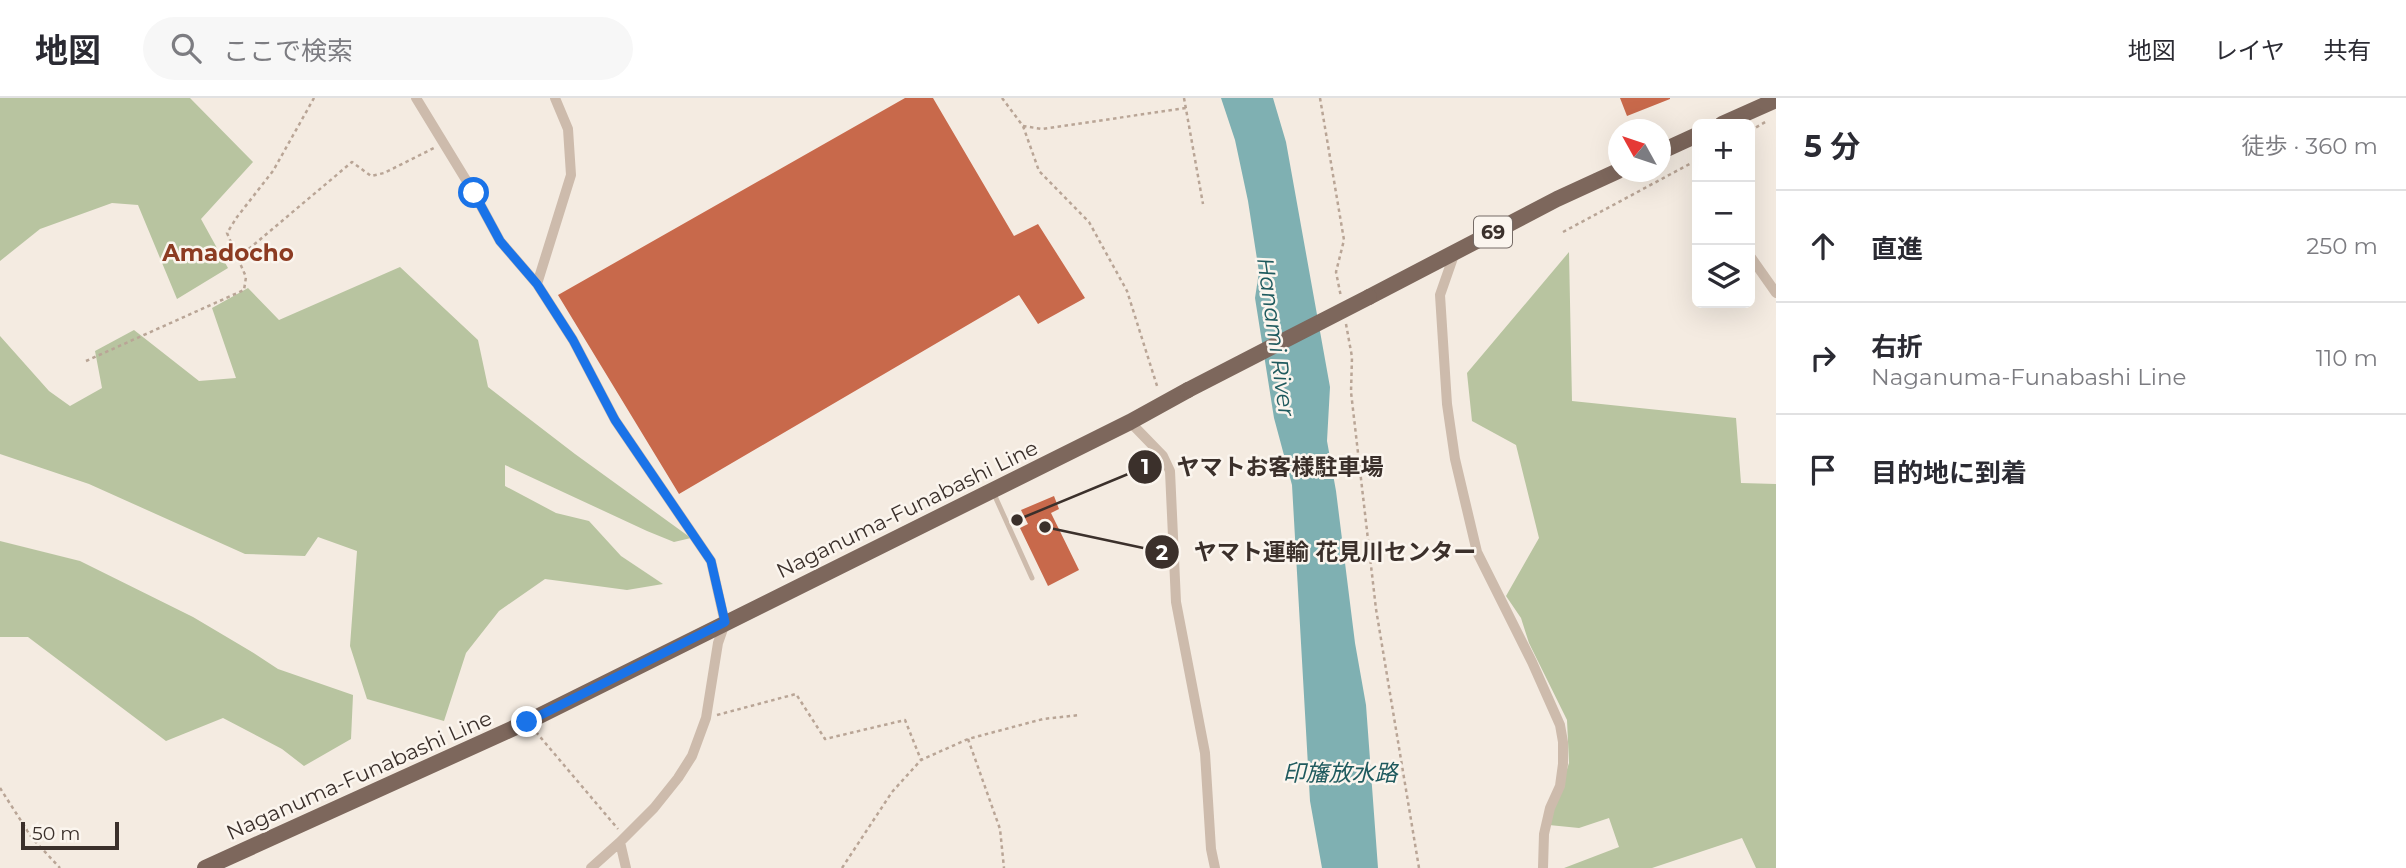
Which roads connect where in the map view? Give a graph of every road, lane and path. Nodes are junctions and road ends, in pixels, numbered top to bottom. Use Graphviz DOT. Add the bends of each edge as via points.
graph roads {
  1 [pos="314,98"];
  2 [pos="416,98"];
  3 [pos="555,98"];
  4 [pos="1002,98"];
  5 [pos="1184,98"];
  6 [pos="1320,98"];
  7 [pos="1776,100"];
  8 [pos="1185,108"];
  9 [pos="1776,116"];
  10 [pos="1733,119"];
  11 [pos="1023,126"];
  12 [pos="1755,128"];
  13 [pos="1692,137"];
  14 [pos="443,144"];
  15 [pos="1671,147"];
  16 [pos="1692,163"];
  17 [pos="1608,176"];
  18 [pos="1203,204"];
  19 [pos="1563,232"];
  20 [pos="1456,251"];
  21 [pos="238,258"];
  22 [pos="1755,263"];
  23 [pos="537,284"];
  24 [pos="1776,293"];
  25 [pos="1343,308"];
  26 [pos="1345,320"];
  27 [pos="86,361"];
  28 [pos="1163,404"];
  29 [pos="1130,422"];
  30 [pos="993,491"];
  31 [pos="1032,578"];
  32 [pos="725,622"];
  33 [pos="1080,715"];
  34 [pos="706,718"];
  35 [pos="527,722"];
  36 [pos="968,739"];
  37 [pos="921,760"];
  38 [pos="0,788"];
  39 [pos="623,840"];
  40 [pos="60,868"];
  41 [pos="205,868"];
  42 [pos="591,868"];
  43 [pos="626,868"];
  44 [pos="842,868"];
  45 [pos="1004,868"];
  46 [pos="1215,868"];
  47 [pos="1419,868"];
  48 [pos="1543,868"];
  1 -- 21 [label="path" via="274,171 227,233"];
  2 -- 14 [label="street"];
  3 -- 23 [label="street" via="568,129 571,175"];
  4 -- 11 [label="path"];
  5 -- 8 [label="path"];
  6 -- 25 [label="path" via="1344,240 1336,271"];
  7 -- 10 [label="main road"];
  8 -- 11 [label="path" via="1042,129"];
  8 -- 18 [label="path"];
  9 -- 12 [label="path"];
  11 -- 28 [label="path" via="1039,171 1089,222 1128,291"];
  13 -- 15 [label="main road"];
  14 -- 21 [label="path" via="371,176 352,162"];
  14 -- 23 [label="street" via="500,241"];
  16 -- 19 [label="path"];
  17 -- 20 [label="main road, Naganuma-Funabashi Line / 69"];
  20 -- 28 [label="main road, Naganuma-Funabashi Line / 69, bridge"];
  20 -- 48 [label="street" via="1440,295 1455,459 1477,552 1532,662 1563,742 1560,786 1544,834"];
  21 -- 27 [label="path" via="246,277 244,290"];
  22 -- 24 [label="street"];
  23 -- 32 [label="street" via="615,420 711,561"];
  26 -- 47 [label="path" via="1376,609"];
  28 -- 29 [label="main road, Naganuma-Funabashi Line / 69"];
  29 -- 30 [label="main road, Naganuma-Funabashi Line / 69"];
  29 -- 46 [label="street" via="1163,456 1170,471 1177,602 1205,753"];
  30 -- 31 [label="lane"];
  30 -- 32 [label="main road, Naganuma-Funabashi Line / 69"];
  32 -- 34 [label="street"];
  32 -- 35 [label="main road, Naganuma-Funabashi Line / 69"];
  33 -- 36 [label="path" via="1042,719"];
  34 -- 37 [label="path" via="796,694 825,738 905,720"];
  34 -- 39 [label="street" via="678,778"];
  35 -- 39 [label="path"];
  35 -- 41 [label="main road, Naganuma-Funabashi Line / 69"];
  36 -- 37 [label="path"];
  36 -- 45 [label="path" via="1000,829"];
  37 -- 44 [label="path" via="892,792"];
  38 -- 40 [label="path" via="32,838"];
  39 -- 42 [label="street"];
  39 -- 43 [label="street"];
}
